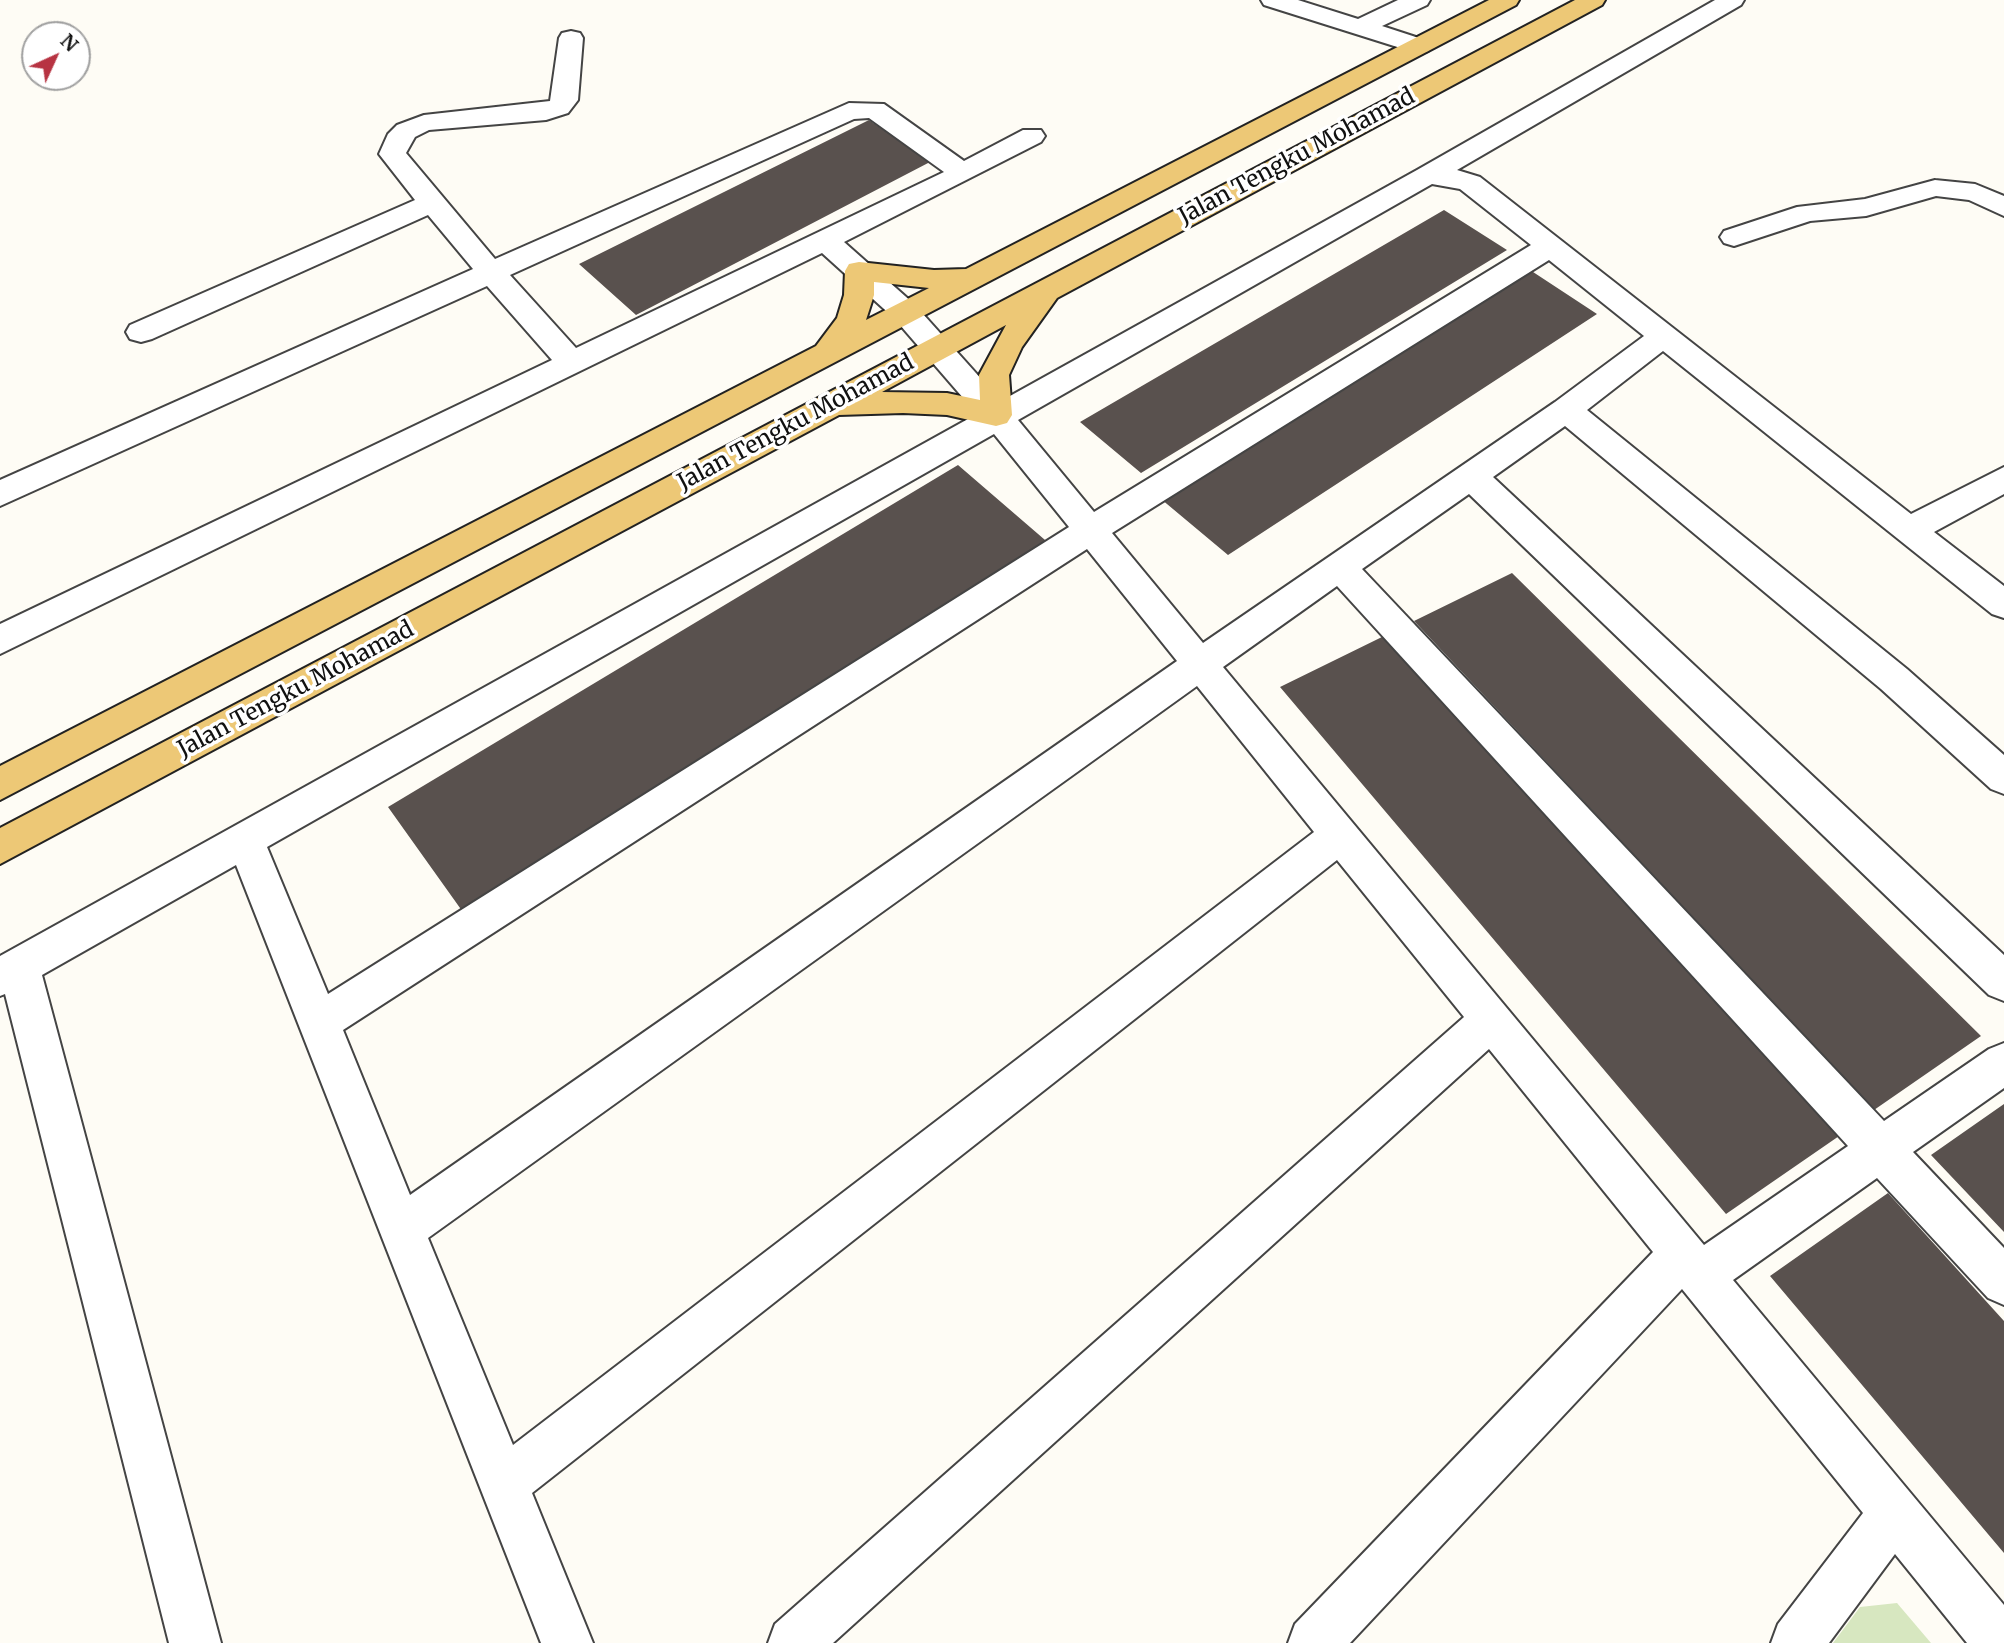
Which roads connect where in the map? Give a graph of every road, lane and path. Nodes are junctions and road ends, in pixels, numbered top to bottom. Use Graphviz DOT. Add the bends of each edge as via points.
graph roads {
  1 [pos="1273,0"];
  2 [pos="1418,0"];
  3 [pos="1507,0"];
  4 [pos="1593,0"];
  5 [pos="1732,0"];
  6 [pos="1359,28"];
  7 [pos="571,38"];
  8 [pos="1419,46"];
  9 [pos="1032,135"];
  10 [pos="963,173"];
  11 [pos="1427,176"];
  12 [pos="433,202"];
  13 [pos="2004,206"];
  14 [pos="1734,237"];
  15 [pos="825,240"];
  16 [pos="1550,246"];
  17 [pos="859,271"];
  18 [pos="492,274"];
  19 [pos="969,278"];
  20 [pos="1050,289"];
  21 [pos="904,311"];
  22 [pos="141,332"];
  23 [pos="1663,335"];
  24 [pos="939,348"];
  25 [pos="828,351"];
  26 [pos="572,363"];
  27 [pos="830,405"];
  28 [pos="1566,410"];
  29 [pos="996,415"];
  30 [pos="1471,477"];
  31 [pos="2004,479"];
  32 [pos="0,494"];
  33 [pos="1091,530"];
  34 [pos="1909,530"];
  35 [pos="1340,567"];
  36 [pos="2004,606"];
  37 [pos="0,640"];
  38 [pos="1200,664"];
  39 [pos="2004,778"];
  40 [pos="0,784"];
  41 [pos="1339,835"];
  42 [pos="244,839"];
  43 [pos="0,847"];
  44 [pos="9,972"];
  45 [pos="2004,982"];
  46 [pos="1491,1020"];
  47 [pos="318,1023"];
  48 [pos="2004,1063"];
  49 [pos="1880,1149"];
  50 [pos="401,1228"];
  51 [pos="1692,1264"];
  52 [pos="2004,1282"];
  53 [pos="503,1483"];
  54 [pos="1894,1513"];
  55 [pos="195,1643"];
  56 [pos="567,1643"];
  57 [pos="794,1643"];
  58 [pos="1314,1643"];
  59 [pos="1797,1643"];
  60 [pos="2001,1643"];
  1 -- 6 [label="street"];
  2 -- 6 [label="street"];
  3 -- 8 [label="main road, Jalan Tengku Mohamad"];
  4 -- 20 [label="main road, Jalan Tengku Mohamad"];
  5 -- 11 [label="street"];
  6 -- 8 [label="street"];
  7 -- 12 [label="street" via="565,100 559,107 424,124 405,131 397,140 392,154"];
  8 -- 19 [label="main road, Jalan Tengku Mohamad"];
  9 -- 10 [label="street"];
  10 -- 15 [label="street"];
  10 -- 18 [label="street" via="875,110 849,111"];
  11 -- 16 [label="street" via="1470,183"];
  11 -- 29 [label="street"];
  12 -- 18 [label="street"];
  12 -- 22 [label="street"];
  13 -- 14 [label="street" via="1975,192 1935,188 1866,207 1808,213"];
  15 -- 17 [label="street"];
  15 -- 26 [label="street"];
  16 -- 23 [label="street"];
  16 -- 33 [label="street"];
  17 -- 19 [label="main road"];
  17 -- 21 [label="street"];
  17 -- 25 [label="main road" via="859,295 851,321"];
  18 -- 26 [label="street"];
  18 -- 32 [label="street"];
  19 -- 21 [label="main road, Jalan Tengku Mohamad"];
  20 -- 24 [label="main road, Jalan Tengku Mohamad"];
  20 -- 29 [label="main road" via="1008,344 994,375"];
  21 -- 24 [label="street"];
  21 -- 25 [label="main road, Jalan Tengku Mohamad"];
  23 -- 28 [label="street"];
  23 -- 34 [label="street"];
  24 -- 27 [label="main road, Jalan Tengku Mohamad"];
  24 -- 29 [label="street"];
  25 -- 40 [label="main road, Jalan Tengku Mohamad"];
  26 -- 37 [label="street"];
  27 -- 29 [label="main road" via="947,404"];
  27 -- 43 [label="main road, Jalan Tengku Mohamad"];
  28 -- 30 [label="street"];
  28 -- 39 [label="street" via="1894,679"];
  29 -- 33 [label="street"];
  29 -- 42 [label="street"];
  30 -- 35 [label="street"];
  30 -- 45 [label="street"];
  31 -- 34 [label="street"];
  33 -- 38 [label="street"];
  33 -- 47 [label="street"];
  34 -- 36 [label="street"];
  35 -- 38 [label="street"];
  35 -- 49 [label="street"];
  38 -- 41 [label="street"];
  38 -- 50 [label="street"];
  41 -- 46 [label="street"];
  41 -- 53 [label="street"];
  42 -- 44 [label="street"];
  42 -- 47 [label="street"];
  44 -- 55 [label="street"];
  46 -- 51 [label="street"];
  46 -- 57 [label="street"];
  47 -- 50 [label="street"];
  48 -- 49 [label="street"];
  49 -- 51 [label="street"];
  49 -- 52 [label="street"];
  50 -- 53 [label="street"];
  51 -- 54 [label="street"];
  51 -- 58 [label="street"];
  53 -- 56 [label="street"];
  54 -- 59 [label="street"];
  54 -- 60 [label="street"];
}
